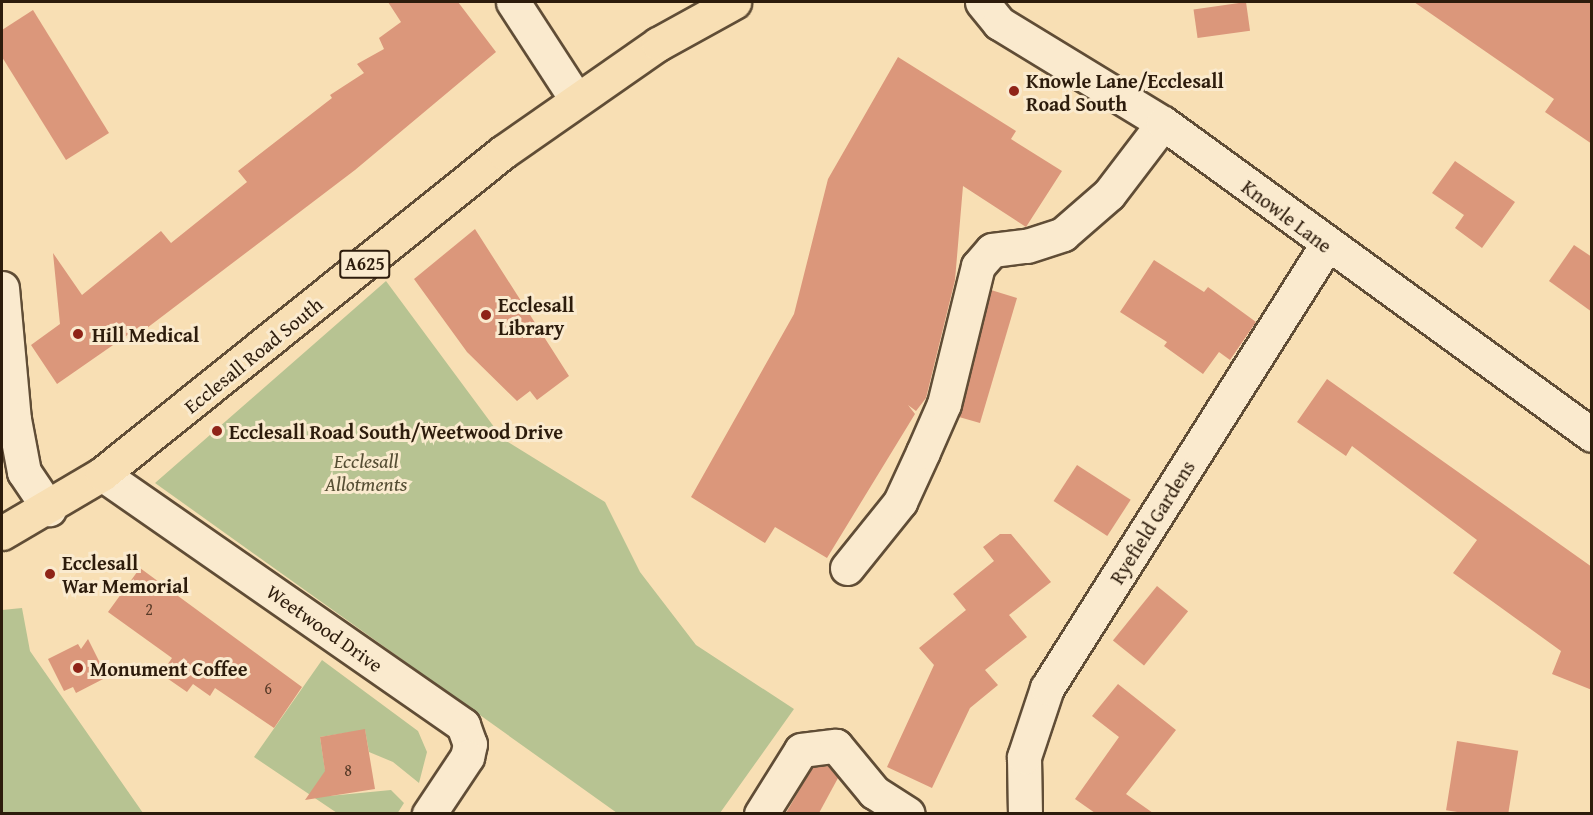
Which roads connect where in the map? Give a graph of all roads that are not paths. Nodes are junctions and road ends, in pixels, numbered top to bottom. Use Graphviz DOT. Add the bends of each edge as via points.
graph roads {
  1 [pos="513,2"];
  2 [pos="734,2"];
  3 [pos="982,2"];
  4 [pos="576,99"];
  5 [pos="1163,123"];
  6 [pos="1326,246"];
  7 [pos="2,288"];
  8 [pos="5,322"];
  9 [pos="1592,435"];
  10 [pos="102,474"];
  11 [pos="49,509"];
  12 [pos="2,533"];
  13 [pos="847,568"];
  14 [pos="429,813"];
  15 [pos="761,813"];
  16 [pos="908,813"];
  17 [pos="1022,813"];
  1 -- 4 [label="street"];
  2 -- 4 [label="main road, Ecclesall Road South / A625" via="658,44"];
  3 -- 5 [label="street, Knowle Lane" via="999,23"];
  4 -- 10 [label="main road, Ecclesall Road South / A625" via="503,152"];
  5 -- 6 [label="street, Knowle Lane"];
  5 -- 13 [label="street" via="1110,194 1063,234 1027,246 992,249 978,266 944,404 924,452 900,502"];
  6 -- 9 [label="street, Knowle Lane"];
  6 -- 17 [label="street, Ryefield Gardens" via="1047,688 1024,757"];
  7 -- 8 [label="street"];
  8 -- 11 [label="street" via="14,419 24,472"];
  10 -- 11 [label="main road, Ecclesall Road South / A625"];
  10 -- 14 [label="street, Weetwood Drive" via="463,725 470,744 467,757"];
  11 -- 12 [label="main road, Ecclesall Road South / A625"];
  15 -- 16 [label="street" via="801,750 836,746 874,792"];
}
